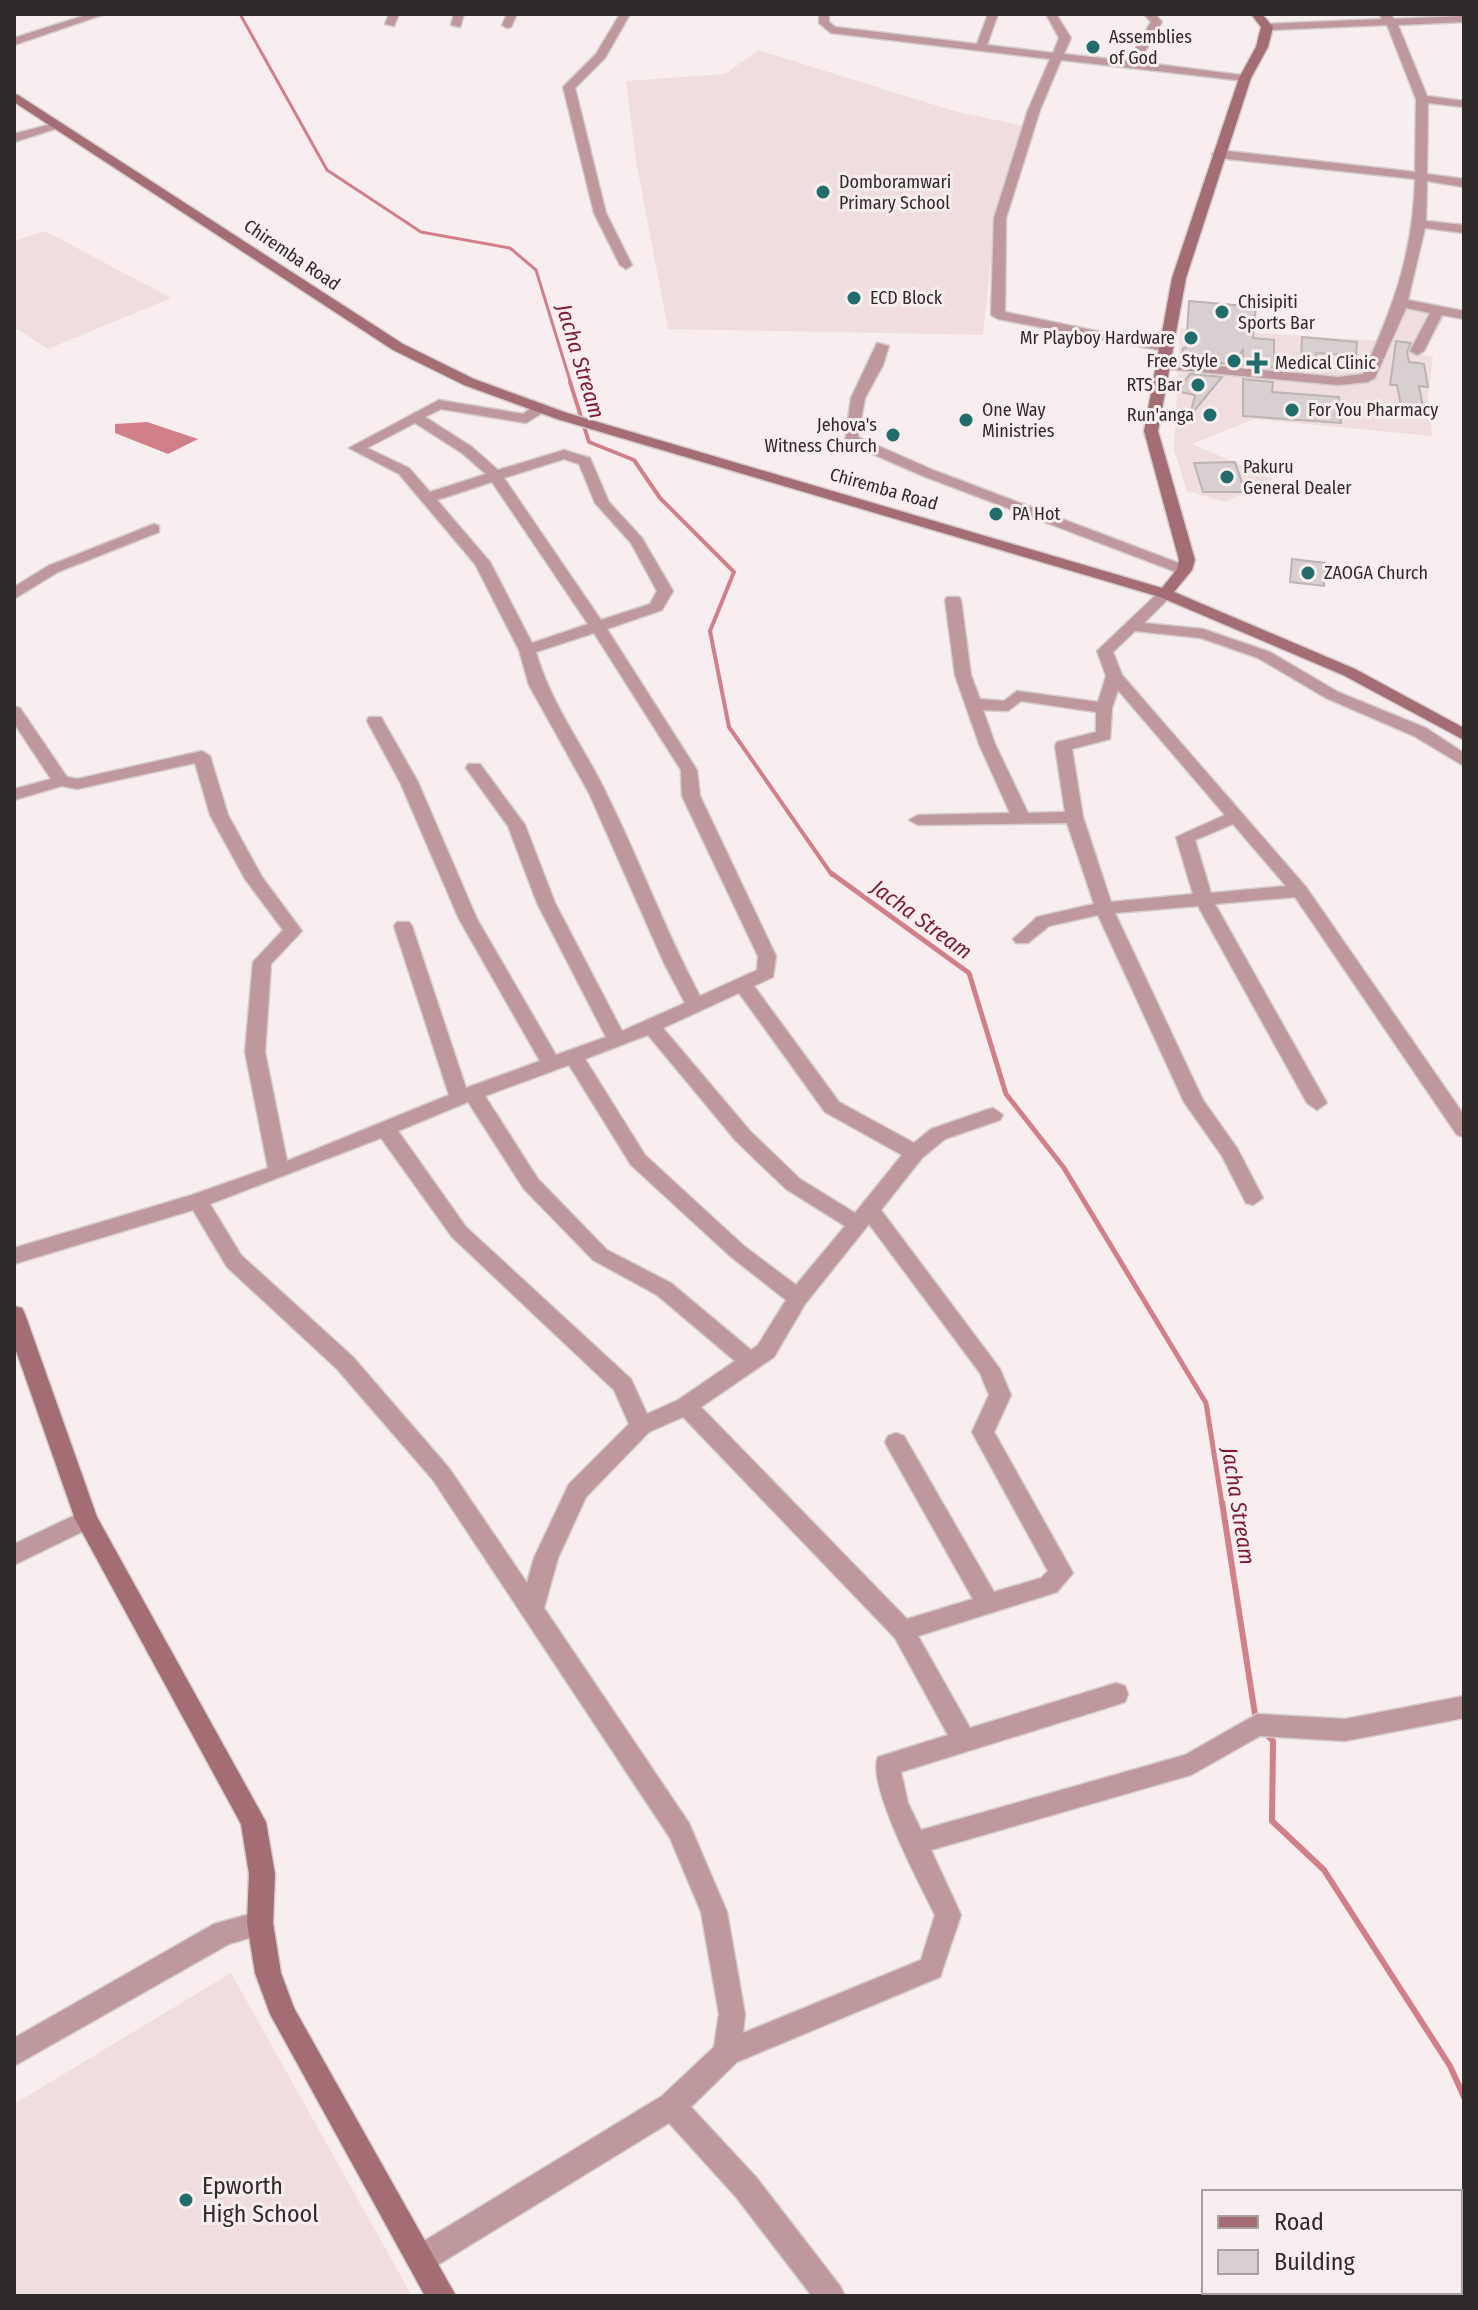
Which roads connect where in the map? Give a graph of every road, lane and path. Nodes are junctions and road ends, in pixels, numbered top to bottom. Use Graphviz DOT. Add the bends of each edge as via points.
graph roads {
  1 [pos="100,14"];
  2 [pos="625,14"];
  3 [pos="824,14"];
  4 [pos="993,14"];
  5 [pos="1051,14"];
  6 [pos="1149,14"];
  7 [pos="1256,14"];
  8 [pos="1464,16"];
  9 [pos="1388,18"];
  10 [pos="1267,27"];
  11 [pos="14,42"];
  12 [pos="981,47"];
  13 [pos="1060,55"];
  14 [pos="1133,63"];
  15 [pos="1245,78"];
  16 [pos="14,97"];
  17 [pos="1422,99"];
  18 [pos="1464,104"];
  19 [pos="59,126"];
  20 [pos="14,138"];
  21 [pos="1218,154"];
  22 [pos="1420,177"];
  23 [pos="1464,183"];
  24 [pos="1420,224"];
  25 [pos="1464,229"];
  26 [pos="626,265"];
  27 [pos="1401,303"];
  28 [pos="1438,310"];
  29 [pos="1464,315"];
  30 [pos="882,346"];
  31 [pos="1164,349"];
  32 [pos="1417,351"];
  33 [pos="1162,365"];
  34 [pos="540,408"];
  35 [pos="414,416"];
  36 [pos="495,476"];
  37 [pos="430,497"];
  38 [pos="154,529"];
  39 [pos="1184,570"];
  40 [pos="14,594"];
  41 [pos="1165,594"];
  42 [pos="953,600"];
  43 [pos="1131,626"];
  44 [pos="596,628"];
  45 [pos="527,650"];
  46 [pos="1114,676"];
  47 [pos="973,704"];
  48 [pos="1104,708"];
  49 [pos="14,711"];
  50 [pos="375,721"];
  51 [pos="1464,735"];
  52 [pos="1464,761"];
  53 [pos="474,768"];
  54 [pos="61,781"];
  55 [pos="14,795"];
  56 [pos="1074,817"];
  57 [pos="1236,817"];
  58 [pos="1022,819"];
  59 [pos="918,820"];
  60 [pos="1300,891"];
  61 [pos="1204,900"];
  62 [pos="1104,908"];
  63 [pos="403,926"];
  64 [pos="1022,939"];
  65 [pos="744,986"];
  66 [pos="696,1005"];
  67 [pos="651,1026"];
  68 [pos="617,1040"];
  69 [pos="574,1057"];
  70 [pos="552,1065"];
  71 [pos="466,1096"];
  72 [pos="1317,1103"];
  73 [pos="993,1115"];
  74 [pos="386,1130"];
  75 [pos="1464,1130"];
  76 [pos="915,1153"];
  77 [pos="279,1172"];
  78 [pos="1253,1198"];
  79 [pos="198,1201"];
  80 [pos="862,1216"];
  81 [pos="14,1256"];
  82 [pos="798,1298"];
  83 [pos="14,1314"];
  84 [pos="750,1362"];
  85 [pos="686,1406"];
  86 [pos="641,1426"];
  87 [pos="896,1442"];
  88 [pos="86,1519"];
  89 [pos="14,1555"];
  90 [pos="988,1604"];
  91 [pos="532,1607"];
  92 [pos="903,1631"];
  93 [pos="1116,1694"];
  94 [pos="1464,1707"];
  95 [pos="963,1739"];
  96 [pos="915,1843"];
  97 [pos="260,1923"];
  98 [pos="14,2053"];
  99 [pos="727,2053"];
  100 [pos="672,2106"];
  101 [pos="421,2259"];
  102 [pos="441,2296"];
  103 [pos="830,2296"];
  1 -- 11 [label="street"];
  2 -- 26 [label="street" via="601,56 569,87 600,213"];
  3 -- 12 [label="street" via="831,30"];
  4 -- 12 [label="street"];
  5 -- 13 [label="street" via="1065,38"];
  6 -- 14 [label="street" via="1157,22"];
  7 -- 10 [label="street"];
  8 -- 9 [label="street"];
  9 -- 10 [label="street"];
  9 -- 17 [label="street"];
  10 -- 15 [label="street"];
  12 -- 13 [label="street"];
  13 -- 14 [label="street"];
  13 -- 31 [label="street" via="1034,110 1000,218 998,315"];
  14 -- 15 [label="street"];
  15 -- 21 [label="street"];
  16 -- 19 [label="street, Chiremba Road"];
  17 -- 18 [label="street"];
  17 -- 22 [label="street"];
  19 -- 20 [label="street"];
  19 -- 34 [label="street, Chiremba Road" via="380,338 451,374"];
  21 -- 22 [label="street"];
  21 -- 31 [label="street" via="1179,278"];
  22 -- 23 [label="street"];
  22 -- 24 [label="street"];
  24 -- 25 [label="street"];
  24 -- 27 [label="street"];
  27 -- 28 [label="street"];
  27 -- 33 [label="street" via="1368,378 1338,381"];
  28 -- 29 [label="street"];
  28 -- 32 [label="street"];
  30 -- 39 [label="street" via="858,398 850,439"];
  31 -- 33 [label="street"];
  33 -- 39 [label="street" via="1151,431 1187,560"];
  34 -- 35 [label="street" via="526,419 439,404"];
  34 -- 41 [label="street, Chiremba Road"];
  35 -- 36 [label="street" via="454,439"];
  35 -- 37 [label="street" via="356,448 404,471"];
  36 -- 37 [label="street"];
  36 -- 44 [label="street"];
  36 -- 44 [label="street" via="564,454 585,461 602,503 637,541 665,591 656,607"];
  37 -- 45 [label="street" via="448,526 482,562"];
  38 -- 40 [label="street" via="53,569"];
  39 -- 41 [label="street"];
  41 -- 43 [label="street"];
  41 -- 51 [label="street, Chiremba Road" via="1349,672"];
  42 -- 47 [label="street" via="959,663"];
  43 -- 46 [label="street" via="1105,651"];
  43 -- 52 [label="street" via="1203,634 1264,655 1332,695 1420,732"];
  44 -- 45 [label="street"];
  44 -- 65 [label="street" via="689,770 691,796 767,956 766,973"];
  45 -- 66 [label="street" via="537,685 598,793"];
  46 -- 48 [label="street"];
  46 -- 57 [label="street"];
  47 -- 48 [label="street" via="1008,706 1017,696"];
  47 -- 58 [label="street"];
  48 -- 56 [label="street" via="1104,735 1063,746"];
  49 -- 54 [label="street"];
  50 -- 70 [label="street" via="409,782 468,919"];
  53 -- 68 [label="street" via="516,825 546,903"];
  54 -- 55 [label="street"];
  54 -- 77 [label="street" via="77,784 202,756 219,815 254,879 293,931 262,962 255,1052"];
  56 -- 58 [label="street"];
  56 -- 62 [label="street"];
  57 -- 60 [label="street"];
  57 -- 61 [label="street" via="1185,837"];
  58 -- 59 [label="street"];
  60 -- 61 [label="street"];
  60 -- 75 [label="street"];
  61 -- 62 [label="street"];
  61 -- 72 [label="street"];
  62 -- 64 [label="street" via="1043,921"];
  62 -- 78 [label="street" via="1194,1102"];
  63 -- 71 [label="street"];
  65 -- 66 [label="street"];
  65 -- 76 [label="street" via="832,1107"];
  66 -- 67 [label="street"];
  67 -- 68 [label="street"];
  67 -- 80 [label="street" via="743,1136 793,1184"];
  68 -- 69 [label="street"];
  69 -- 70 [label="street"];
  69 -- 82 [label="street" via="638,1160 737,1251"];
  70 -- 71 [label="street"];
  71 -- 74 [label="street"];
  71 -- 84 [label="street" via="531,1184 600,1255 664,1289"];
  73 -- 76 [label="street" via="938,1134"];
  74 -- 77 [label="street"];
  74 -- 86 [label="street" via="459,1232 623,1385"];
  76 -- 80 [label="street"];
  77 -- 79 [label="street"];
  79 -- 81 [label="street"];
  79 -- 91 [label="street" via="234,1261 345,1363 441,1474"];
  80 -- 82 [label="street"];
  80 -- 90 [label="street" via="989,1369 1000,1395 983,1432 1061,1573 1049,1585"];
  82 -- 84 [label="street" via="766,1351"];
  83 -- 88 [label="street"];
  84 -- 85 [label="street"];
  85 -- 86 [label="street"];
  85 -- 92 [label="street"];
  86 -- 91 [label="street" via="577,1491 546,1558"];
  87 -- 90 [label="street"];
  88 -- 89 [label="street"];
  88 -- 97 [label="street" via="253,1822 262,1874"];
  90 -- 92 [label="street"];
  91 -- 99 [label="street" via="680,1831 714,1912 732,2014"];
  92 -- 95 [label="street"];
  93 -- 95 [label="street"];
  94 -- 96 [label="street" via="1345,1730 1257,1725 1191,1764"];
  95 -- 96 [label="street" via="887,1765 896,1804"];
  96 -- 99 [label="street" via="948,1915 931,1968"];
  97 -- 98 [label="street" via="223,1933"];
  97 -- 101 [label="street" via="268,1973 283,2014"];
  99 -- 100 [label="street"];
  100 -- 101 [label="street"];
  100 -- 103 [label="street" via="746,2187"];
  101 -- 102 [label="street"];
}
